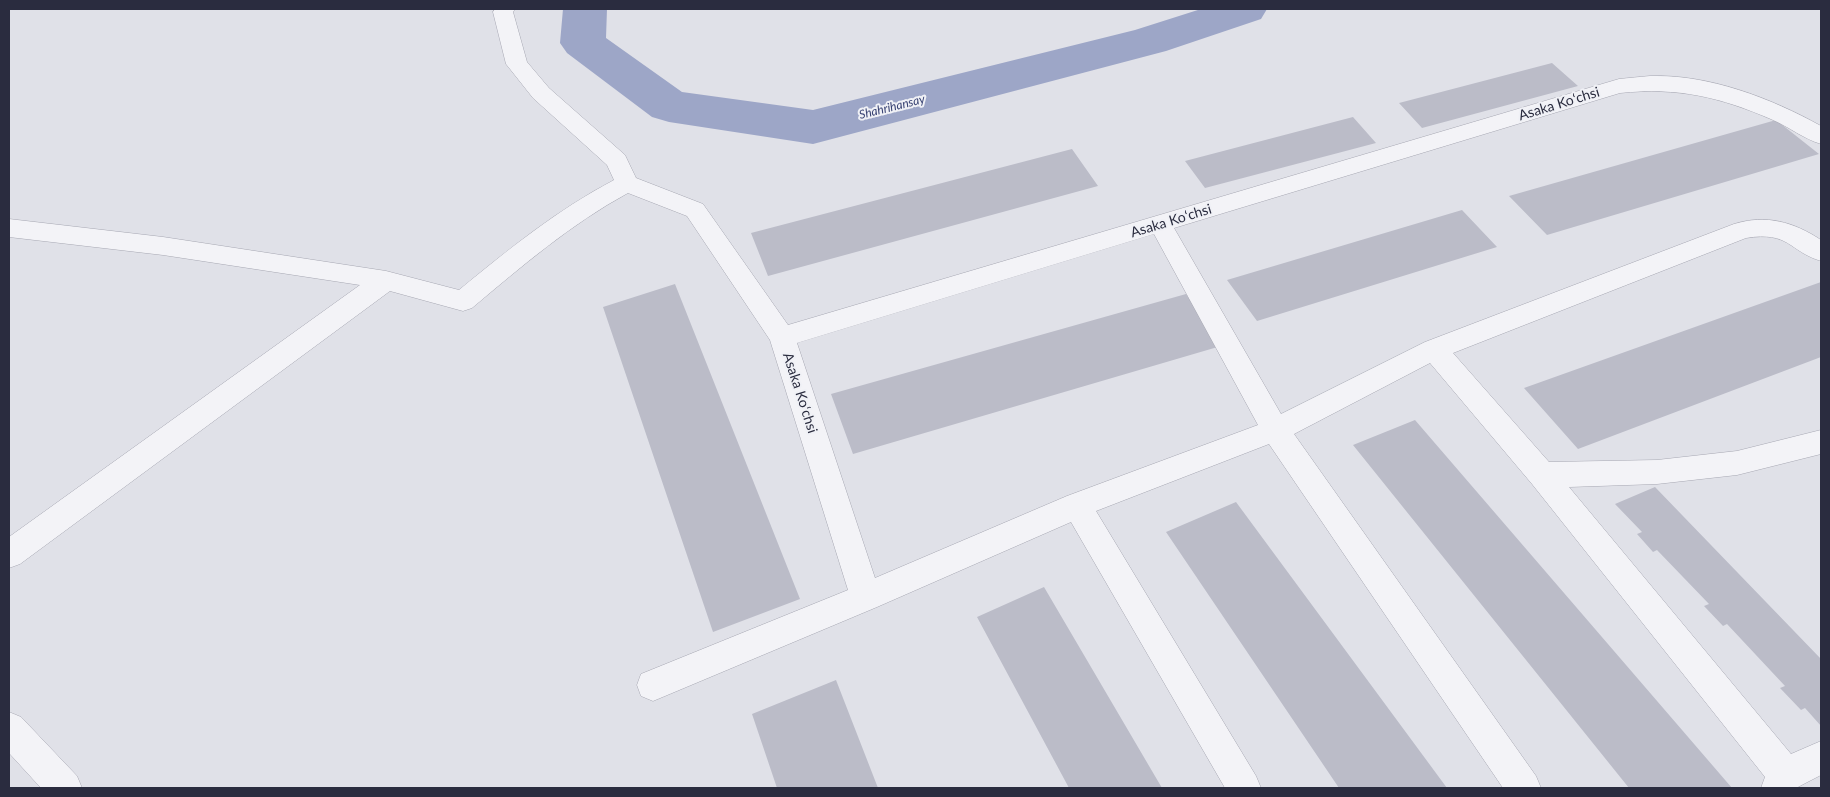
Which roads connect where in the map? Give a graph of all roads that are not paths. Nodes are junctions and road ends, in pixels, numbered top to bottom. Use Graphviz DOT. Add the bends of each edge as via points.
graph roads {
  1 [pos="505,9"];
  2 [pos="1821,136"];
  3 [pos="627,184"];
  4 [pos="1160,224"];
  5 [pos="9,228"];
  6 [pos="1821,252"];
  7 [pos="386,280"];
  8 [pos="782,338"];
  9 [pos="1434,349"];
  10 [pos="1276,430"];
  11 [pos="1821,442"];
  12 [pos="1542,475"];
  13 [pos="1077,505"];
  14 [pos="9,554"];
  15 [pos="866,597"];
  16 [pos="653,685"];
  17 [pos="9,729"];
  18 [pos="1821,758"];
  19 [pos="1781,781"];
  20 [pos="64,788"];
  21 [pos="1244,788"];
  22 [pos="1524,788"];
  1 -- 3 [label="street" via="503,12 517,64 541,93 617,161"];
  2 -- 4 [label="street, Asaka Koʻchsi" via="1799,122 1691,87 1651,83 1620,86"];
  3 -- 7 [label="street" via="586,206 532,244 462,301"];
  3 -- 8 [label="street" via="695,210"];
  4 -- 8 [label="street, Asaka Koʻchsi"];
  4 -- 10 [label="street"];
  5 -- 7 [label="street" via="163,246"];
  6 -- 9 [label="street" via="1800,236 1782,230 1762,226 1744,230"];
  7 -- 14 [label="street"];
  8 -- 15 [label="street, Asaka Koʻchsi"];
  9 -- 10 [label="street"];
  9 -- 12 [label="street"];
  10 -- 13 [label="street"];
  10 -- 22 [label="street"];
  11 -- 12 [label="street" via="1737,463 1657,472"];
  12 -- 19 [label="street"];
  13 -- 15 [label="street"];
  13 -- 21 [label="street"];
  15 -- 16 [label="street"];
  17 -- 20 [label="street"];
  18 -- 19 [label="street"];
}
